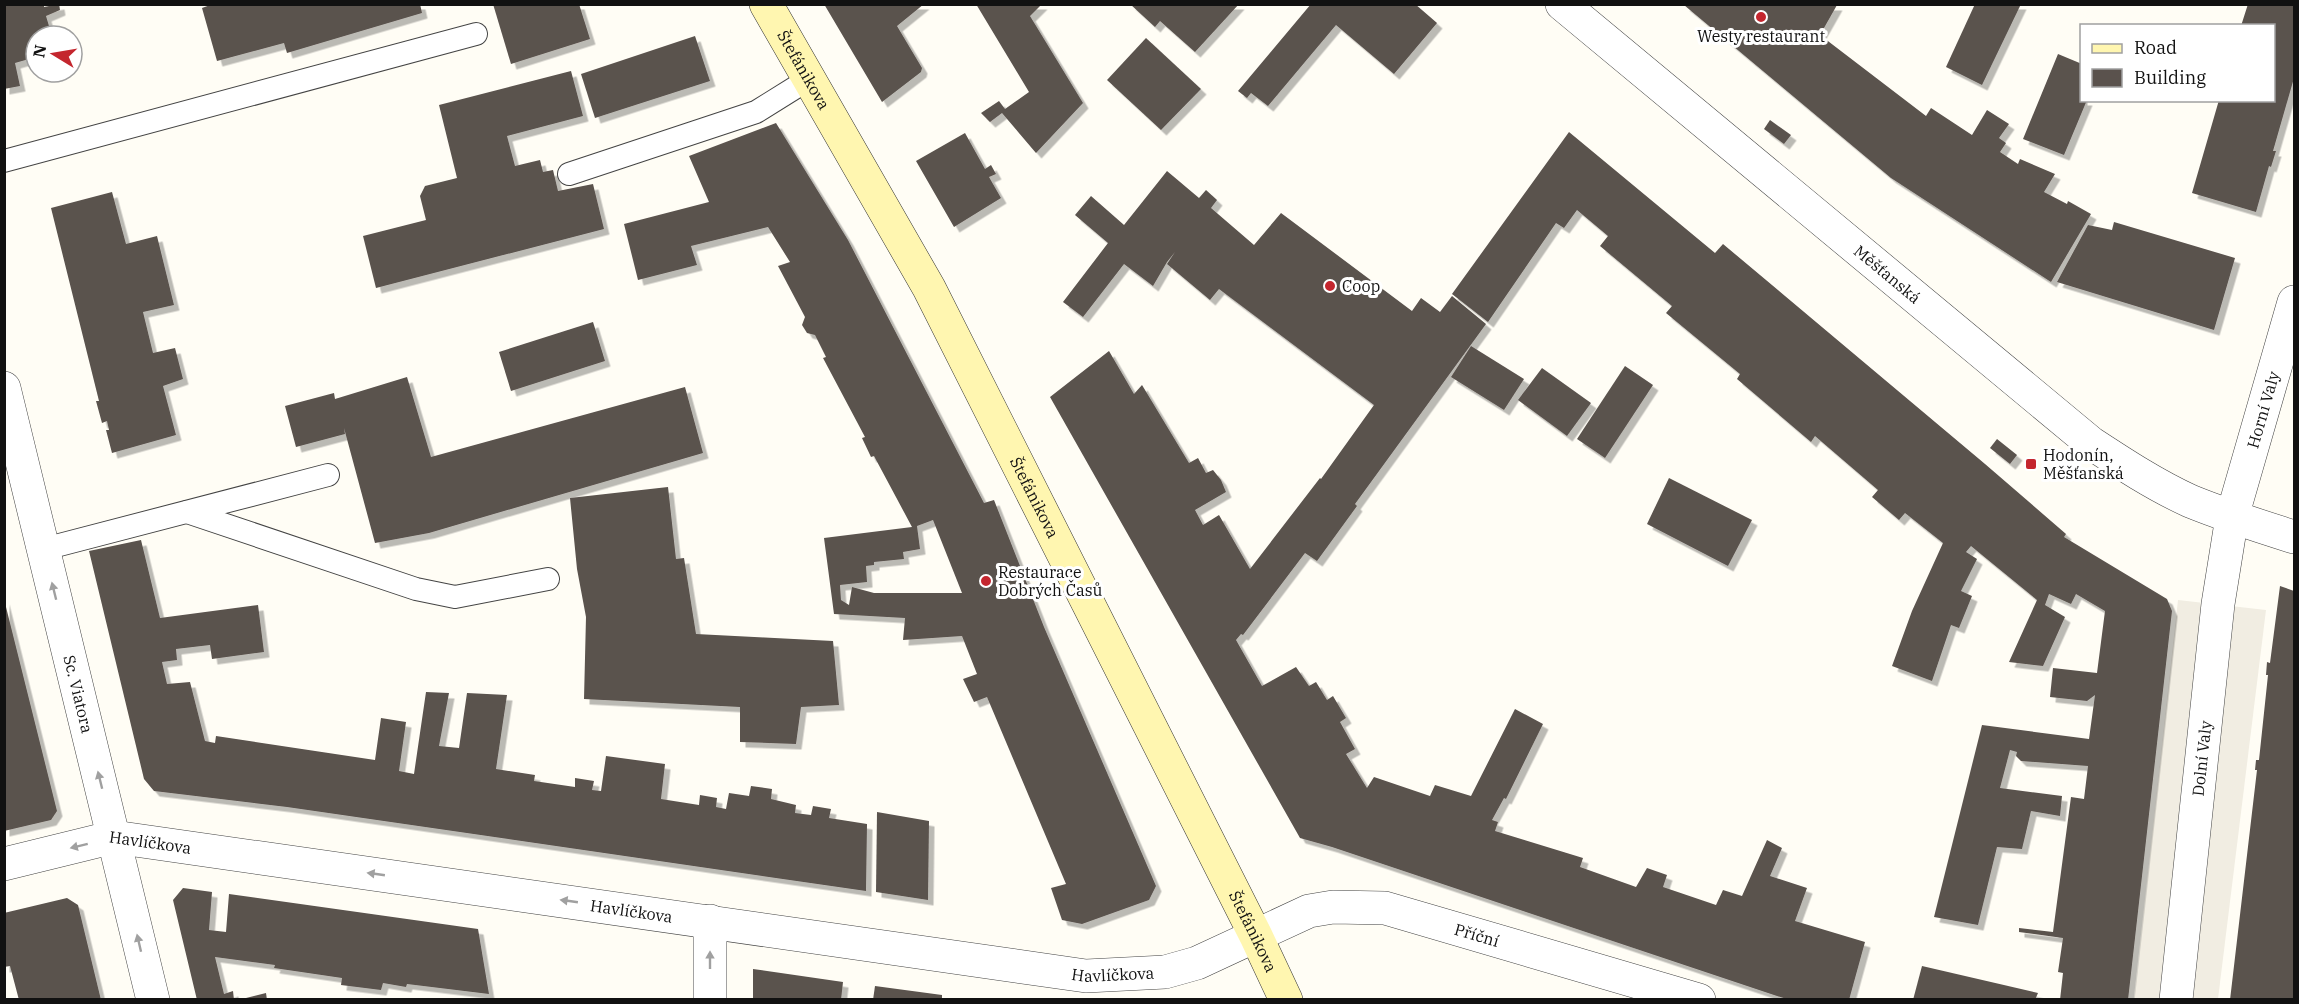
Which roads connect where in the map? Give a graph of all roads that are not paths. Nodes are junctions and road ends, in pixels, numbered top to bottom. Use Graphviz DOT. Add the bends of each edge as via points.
graph roads {
  1 [pos="766,4"];
  2 [pos="1562,4"];
  3 [pos="476,34"];
  4 [pos="809,80"];
  5 [pos="4,160"];
  6 [pos="569,174"];
  7 [pos="2295,302"];
  8 [pos="4,388"];
  9 [pos="328,475"];
  10 [pos="187,512"];
  11 [pos="2232,517"];
  12 [pos="2295,537"];
  13 [pos="44,549"];
  14 [pos="548,579"];
  15 [pos="114,837"];
  16 [pos="4,864"];
  17 [pos="710,921"];
  18 [pos="1256,936"];
  19 [pos="153,999"];
  20 [pos="710,999"];
  21 [pos="1286,999"];
  22 [pos="1699,999"];
  23 [pos="2176,999"];
  1 -- 4 [label="main road, Štefánikova"];
  2 -- 11 [label="street, Měšťanská" via="2091,443 2154,482"];
  3 -- 5 [label="lane"];
  4 -- 6 [label="lane" via="756,112"];
  4 -- 18 [label="main road, Štefánikova" via="929,288"];
  7 -- 11 [label="street, Horní Valy"];
  8 -- 13 [label="street, Sc. Viatora"];
  9 -- 10 [label="lane"];
  10 -- 13 [label="lane"];
  10 -- 14 [label="lane" via="416,590 455,597"];
  11 -- 12 [label="street, Měšťanská"];
  11 -- 23 [label="street, Dolní Valy" via="2217,616"];
  15 -- 13 [label="street, Sc. Viatora, one-way"];
  15 -- 16 [label="street, Havlíčkova, one-way"];
  17 -- 15 [label="street, Havlíčkova, one-way"];
  19 -- 15 [label="street, Sc. Viatora, one-way"];
  17 -- 18 [label="street, Havlíčkova" via="1086,976 1165,972 1197,963"];
  20 -- 17 [label="street, one-way"];
  18 -- 21 [label="main road, Štefánikova"];
  18 -- 22 [label="street, Příční" via="1309,910 1385,908"];
}
